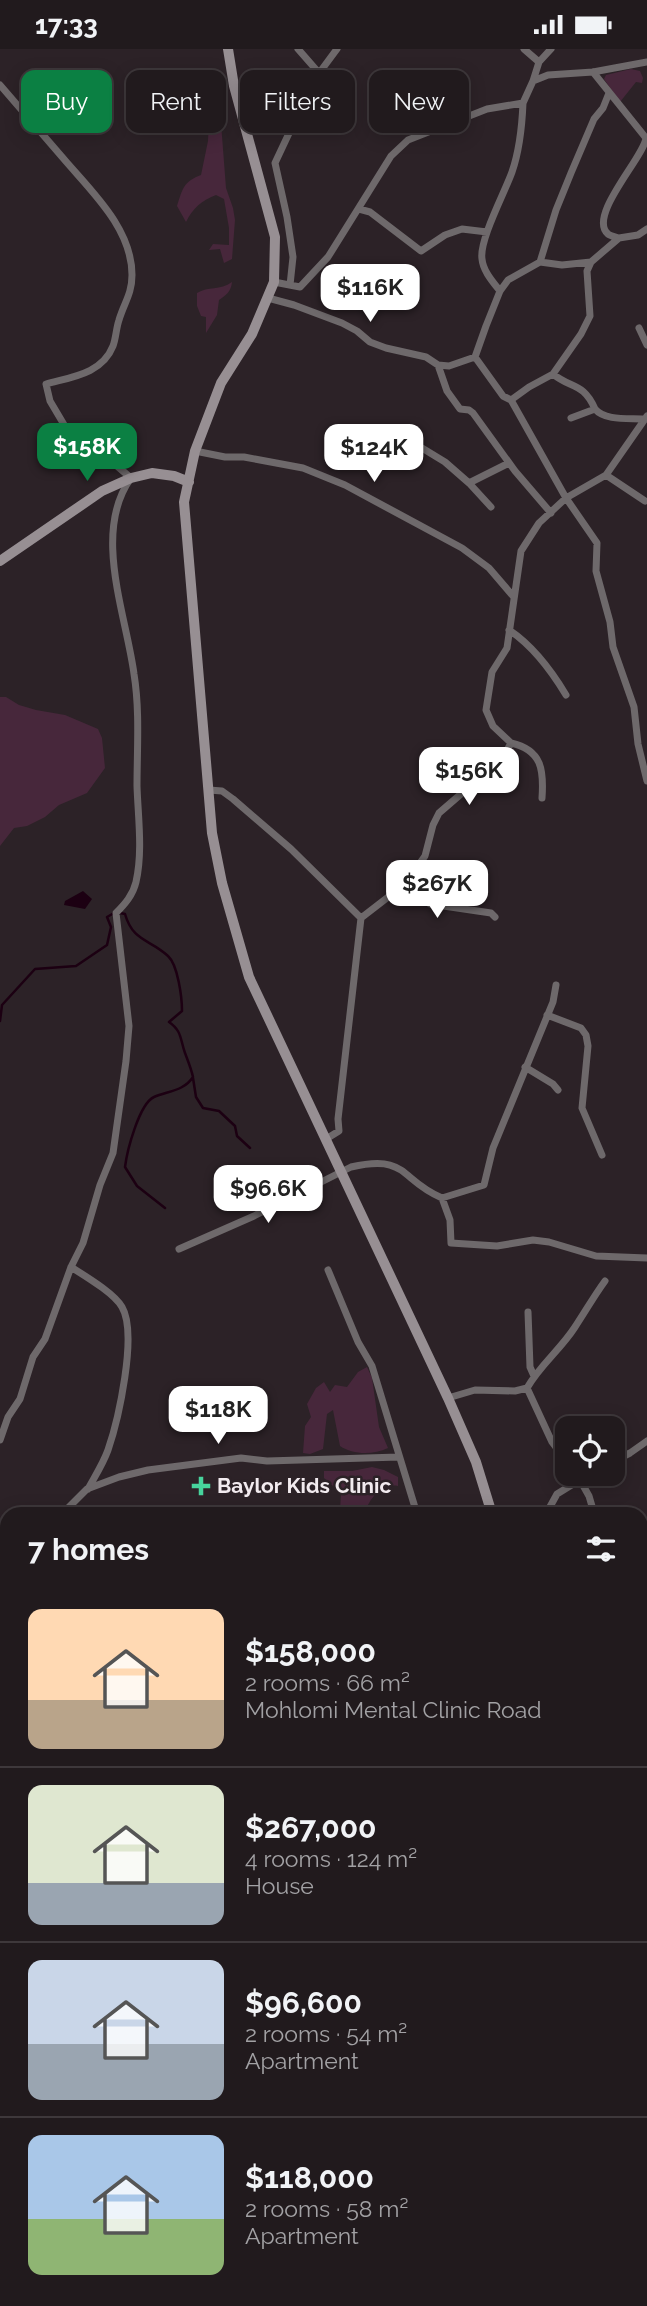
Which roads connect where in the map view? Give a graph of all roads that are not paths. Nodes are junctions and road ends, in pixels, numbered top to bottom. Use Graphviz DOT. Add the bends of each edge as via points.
graph roads {
  1 [pos="228,49"];
  2 [pos="298,49"];
  3 [pos="337,49"];
  4 [pos="524,49"];
  5 [pos="551,49"];
  6 [pos="539,62"];
  7 [pos="647,62"];
  8 [pos="316,70"];
  9 [pos="321,70"];
  10 [pos="593,72"];
  11 [pos="533,82"];
  12 [pos="0,85"];
  13 [pos="609,93"];
  14 [pos="523,103"];
  15 [pos="287,133"];
  16 [pos="359,209"];
  17 [pos="647,229"];
  18 [pos="487,232"];
  19 [pos="619,238"];
  20 [pos="591,262"];
  21 [pos="540,263"];
  22 [pos="274,282"];
  23 [pos="290,285"];
  24 [pos="500,291"];
  25 [pos="268,298"];
  26 [pos="639,328"];
  27 [pos="647,345"];
  28 [pos="475,357"];
  29 [pos="438,365"];
  30 [pos="553,374"];
  31 [pos="511,400"];
  32 [pos="595,409"];
  33 [pos="645,417"];
  34 [pos="571,418"];
  35 [pos="422,447"];
  36 [pos="195,451"];
  37 [pos="509,463"];
  38 [pos="606,475"];
  39 [pos="131,478"];
  40 [pos="189,482"];
  41 [pos="469,483"];
  42 [pos="566,498"];
  43 [pos="645,501"];
  44 [pos="491,507"];
  45 [pos="551,513"];
  46 [pos="0,561"];
  47 [pos="513,596"];
  48 [pos="509,630"];
  49 [pos="566,695"];
  50 [pos="511,743"];
  51 [pos="647,781"];
  52 [pos="209,790"];
  53 [pos="542,798"];
  54 [pos="405,884"];
  55 [pos="495,917"];
  56 [pos="361,918"];
  57 [pos="556,985"];
  58 [pos="547,1014"];
  59 [pos="525,1067"];
  60 [pos="558,1090"];
  61 [pos="326,1139"];
  62 [pos="602,1155"];
  63 [pos="342,1172"];
  64 [pos="442,1198"];
  65 [pos="179,1249"];
  66 [pos="647,1258"];
  67 [pos="71,1267"];
  68 [pos="328,1270"];
  69 [pos="605,1281"];
  70 [pos="528,1312"];
  71 [pos="534,1376"];
  72 [pos="527,1388"];
  73 [pos="448,1398"];
  74 [pos="0,1440"];
  75 [pos="647,1441"];
  76 [pos="555,1447"];
  77 [pos="625,1456"];
  78 [pos="399,1457"];
  79 [pos="567,1486"];
  80 [pos="582,1486"];
  81 [pos="87,1489"];
  82 [pos="69,1507"];
  83 [pos="415,1507"];
  84 [pos="490,1507"];
  85 [pos="550,1507"];
  86 [pos="591,1507"];
  1 -- 22 [label="main road" via="275,237"];
  2 -- 8 [label="street"];
  3 -- 9 [label="street"];
  4 -- 6 [label="street"];
  5 -- 6 [label="street"];
  6 -- 11 [label="street"];
  7 -- 10 [label="street"];
  10 -- 11 [label="street" via="548,75"];
  10 -- 13 [label="street"];
  11 -- 14 [label="street"];
  12 -- 39 [label="street" via="102,203 129,250 129,299 113,347 95,369 46,384 66,428 95,442"];
  13 -- 19 [label="street" via="646,138 605,212 608,235"];
  13 -- 21 [label="street" via="556,209"];
  14 -- 16 [label="street" via="487,109 408,140 391,156"];
  14 -- 18 [label="street" via="521,140 512,173"];
  15 -- 23 [label="street" via="275,163 293,257"];
  16 -- 18 [label="street" via="370,212 421,251 462,229"];
  16 -- 23 [label="street" via="328,257 300,287"];
  17 -- 19 [label="street"];
  18 -- 24 [label="street" via="481,258"];
  19 -- 20 [label="street"];
  20 -- 21 [label="street"];
  20 -- 30 [label="street" via="587,271 590,316"];
  21 -- 24 [label="street" via="508,280"];
  22 -- 23 [label="street"];
  22 -- 25 [label="main road"];
  24 -- 28 [label="street"];
  25 -- 29 [label="street" via="342,323 370,342 426,357"];
  25 -- 36 [label="main road" via="221,383"];
  26 -- 27 [label="street"];
  28 -- 29 [label="street"];
  28 -- 31 [label="street" via="503,396"];
  29 -- 37 [label="street" via="460,409 473,413"];
  30 -- 31 [label="street"];
  30 -- 32 [label="street" via="578,386"];
  31 -- 42 [label="street"];
  32 -- 33 [label="street" via="607,417"];
  32 -- 34 [label="street"];
  33 -- 38 [label="street"];
  35 -- 41 [label="street"];
  36 -- 40 [label="main road"];
  36 -- 47 [label="street" via="303,468 345,485 462,548 489,568"];
  37 -- 41 [label="street"];
  37 -- 45 [label="street"];
  38 -- 42 [label="street"];
  38 -- 43 [label="street"];
  39 -- 40 [label="main road" via="152,473"];
  39 -- 46 [label="main road" via="102,491"];
  39 -- 67 [label="street" via="117,502 114,521 115,578 135,676 139,846 136,882 116,913 129,1026 113,1153"];
  40 -- 52 [label="main road" via="184,502"];
  41 -- 44 [label="street"];
  42 -- 45 [label="street"];
  42 -- 51 [label="street" via="597,543 596,571 612,647 634,707"];
  45 -- 47 [label="street" via="521,551"];
  47 -- 48 [label="street"];
  48 -- 49 [label="street" via="531,647"];
  48 -- 50 [label="street" via="507,648 492,672 486,710 493,726"];
  50 -- 53 [label="street" via="526,746 537,759 543,771"];
  50 -- 54 [label="street" via="505,754 439,813 425,856"];
  52 -- 56 [label="street" via="222,791 243,807"];
  52 -- 61 [label="main road" via="222,883 249,977"];
  54 -- 55 [label="street" via="430,904"];
  54 -- 56 [label="street"];
  56 -- 61 [label="street" via="339,1131"];
  57 -- 58 [label="street"];
  58 -- 59 [label="street"];
  58 -- 62 [label="street" via="581,1028 586,1035 582,1108"];
  59 -- 60 [label="street"];
  59 -- 64 [label="street" via="493,1148 484,1185"];
  61 -- 63 [label="main road"];
  63 -- 64 [label="street" via="377,1162 392,1164"];
  63 -- 65 [label="street"];
  63 -- 73 [label="main road"];
  64 -- 66 [label="street" via="450,1220 451,1243 497,1245 533,1240 596,1256"];
  67 -- 74 [label="street"];
  67 -- 81 [label="street" via="113,1297 127,1321 127,1364 115,1424 108,1450"];
  68 -- 78 [label="street" via="372,1366"];
  69 -- 71 [label="street" via="575,1328"];
  70 -- 71 [label="street"];
  71 -- 72 [label="street"];
  72 -- 73 [label="street" via="475,1390"];
  72 -- 76 [label="street"];
  73 -- 84 [label="main road"];
  75 -- 77 [label="street"];
  78 -- 81 [label="street" via="228,1459 148,1470"];
  78 -- 83 [label="street"];
  79 -- 85 [label="street"];
  80 -- 86 [label="street"];
  81 -- 82 [label="street"];
}
